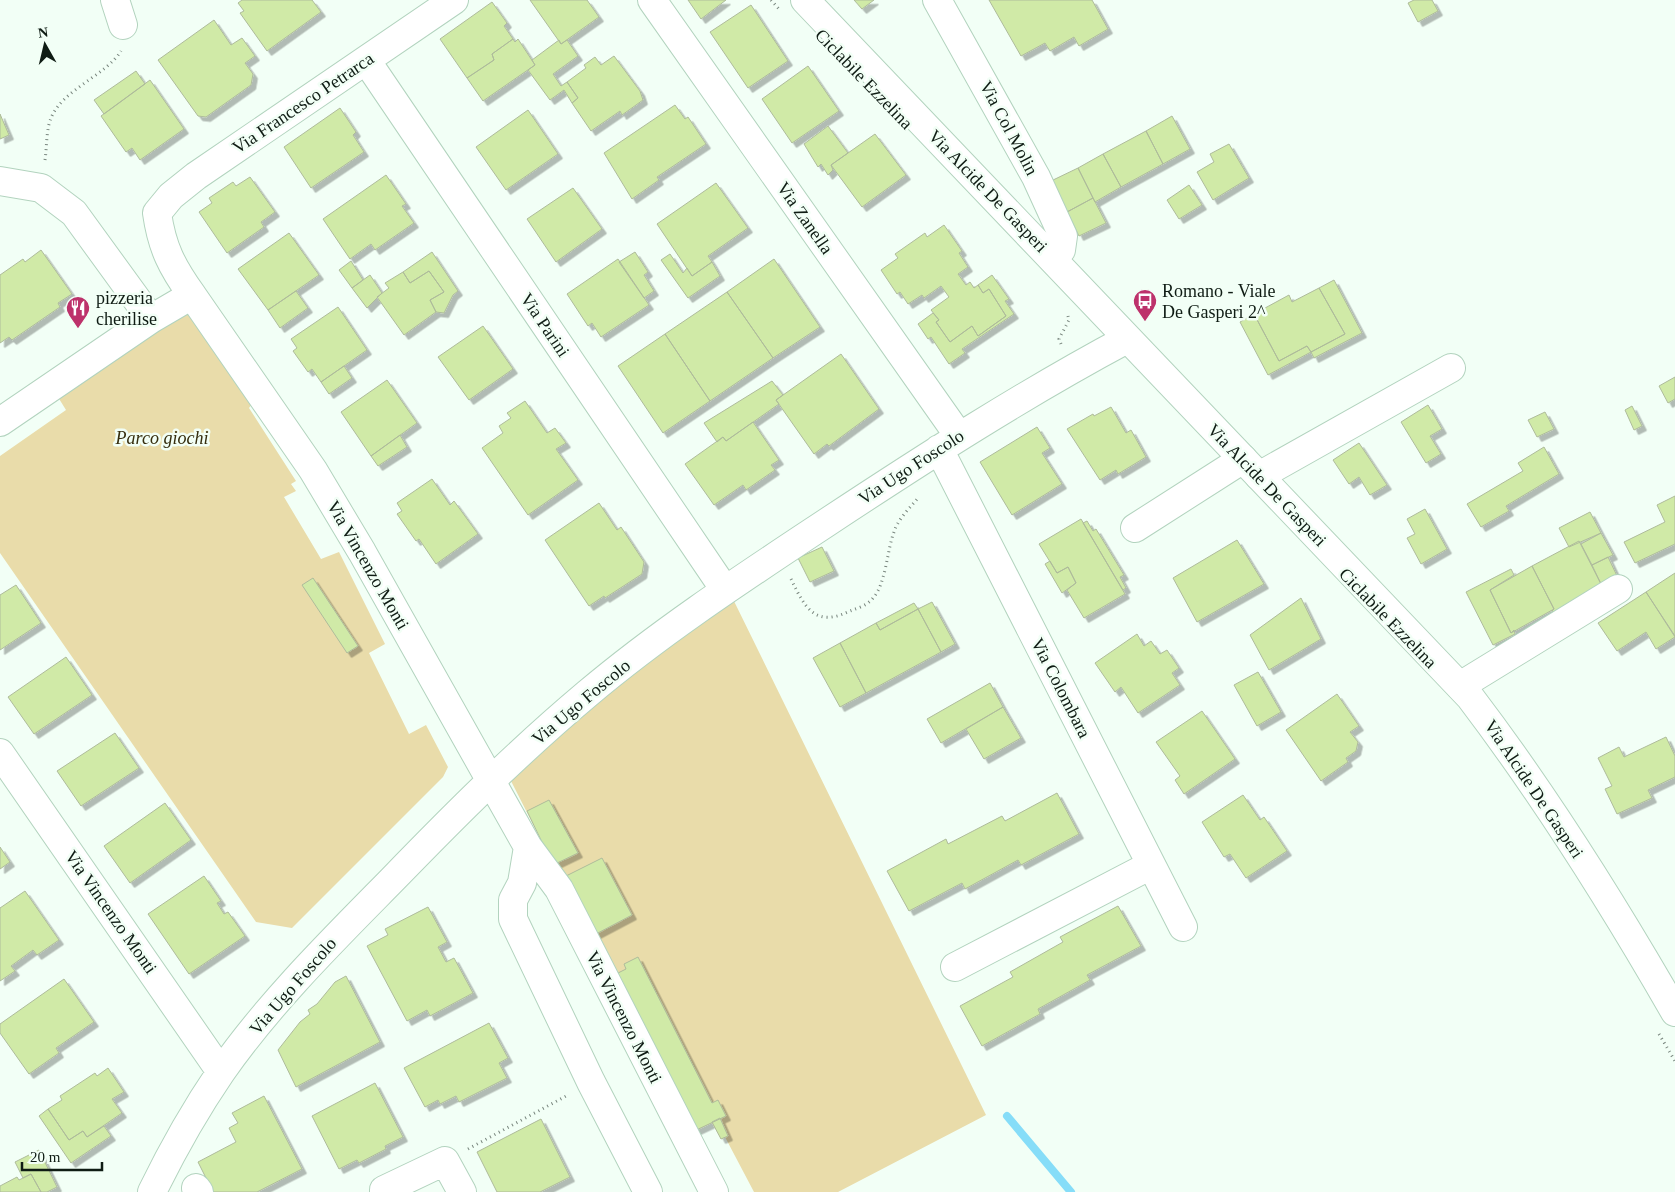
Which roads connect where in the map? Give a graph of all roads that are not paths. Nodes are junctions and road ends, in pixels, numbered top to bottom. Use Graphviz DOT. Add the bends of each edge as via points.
graph roads {
  1 [pos="454,0"];
  2 [pos="652,0"];
  3 [pos="937,0"];
  4 [pos="794,7"];
  5 [pos="366,60"];
  6 [pos="0,182"];
  7 [pos="157,213"];
  8 [pos="1053,259"];
  9 [pos="192,295"];
  10 [pos="151,318"];
  11 [pos="1127,339"];
  12 [pos="1451,368"];
  13 [pos="0,422"];
  14 [pos="949,452"];
  15 [pos="1251,468"];
  16 [pos="1134,528"];
  17 [pos="1618,589"];
  18 [pos="725,590"];
  19 [pos="1460,686"];
  20 [pos="0,753"];
  21 [pos="491,779"];
  22 [pos="528,847"];
  23 [pos="1151,865"];
  24 [pos="519,889"];
  25 [pos="559,889"];
  26 [pos="1183,927"];
  27 [pos="955,967"];
  28 [pos="1665,1020"];
  29 [pos="221,1072"];
  30 [pos="152,1192"];
  31 [pos="384,1192"];
  32 [pos="462,1192"];
  33 [pos="648,1192"];
  34 [pos="714,1192"];
  1 -- 5 [label="street, Via Francesco Petrarca"];
  2 -- 14 [label="street, Via Zanella"];
  3 -- 8 [label="street, Via Col Molin" via="1036,177 1063,236 1061,250"];
  4 -- 8 [label="street, Via Alcide De Gasperi"];
  5 -- 7 [label="street, Via Francesco Petrarca" via="196,176 171,196"];
  5 -- 18 [label="street, Via Parini"];
  6 -- 10 [label="street" via="41,188 74,213"];
  7 -- 9 [label="street, Via Vincenzo Monti" via="161,240 173,268"];
  8 -- 11 [label="street, Via Alcide De Gasperi"];
  9 -- 10 [label="street"];
  9 -- 21 [label="street, Via Vincenzo Monti" via="313,470"];
  10 -- 13 [label="street"];
  11 -- 14 [label="street, Via Ugo Foscolo" via="1074,367"];
  11 -- 15 [label="street, Via Alcide De Gasperi"];
  12 -- 15 [label="street"];
  14 -- 18 [label="street, Via Ugo Foscolo"];
  14 -- 23 [label="street, Via Colombara"];
  15 -- 16 [label="street"];
  15 -- 19 [label="street, Via Alcide De Gasperi"];
  17 -- 19 [label="street"];
  18 -- 21 [label="street, Via Ugo Foscolo" via="611,674"];
  19 -- 28 [label="street, Via Alcide De Gasperi" via="1520,762 1634,941"];
  20 -- 29 [label="street, Via Vincenzo Monti"];
  21 -- 22 [label="street, Via Vincenzo Monti"];
  21 -- 29 [label="street, Via Ugo Foscolo" via="322,952"];
  22 -- 24 [label="street" via="525,873"];
  22 -- 25 [label="street, Via Vincenzo Monti"];
  23 -- 26 [label="street, Via Colombara"];
  23 -- 27 [label="street"];
  24 -- 25 [label="street" via="547,884"];
  24 -- 33 [label="street" via="513,900 513,919"];
  25 -- 34 [label="street, Via Vincenzo Monti"];
  29 -- 30 [label="street, Via Ugo Foscolo" via="169,1157"];
  31 -- 32 [label="street" via="445,1161"];
}
